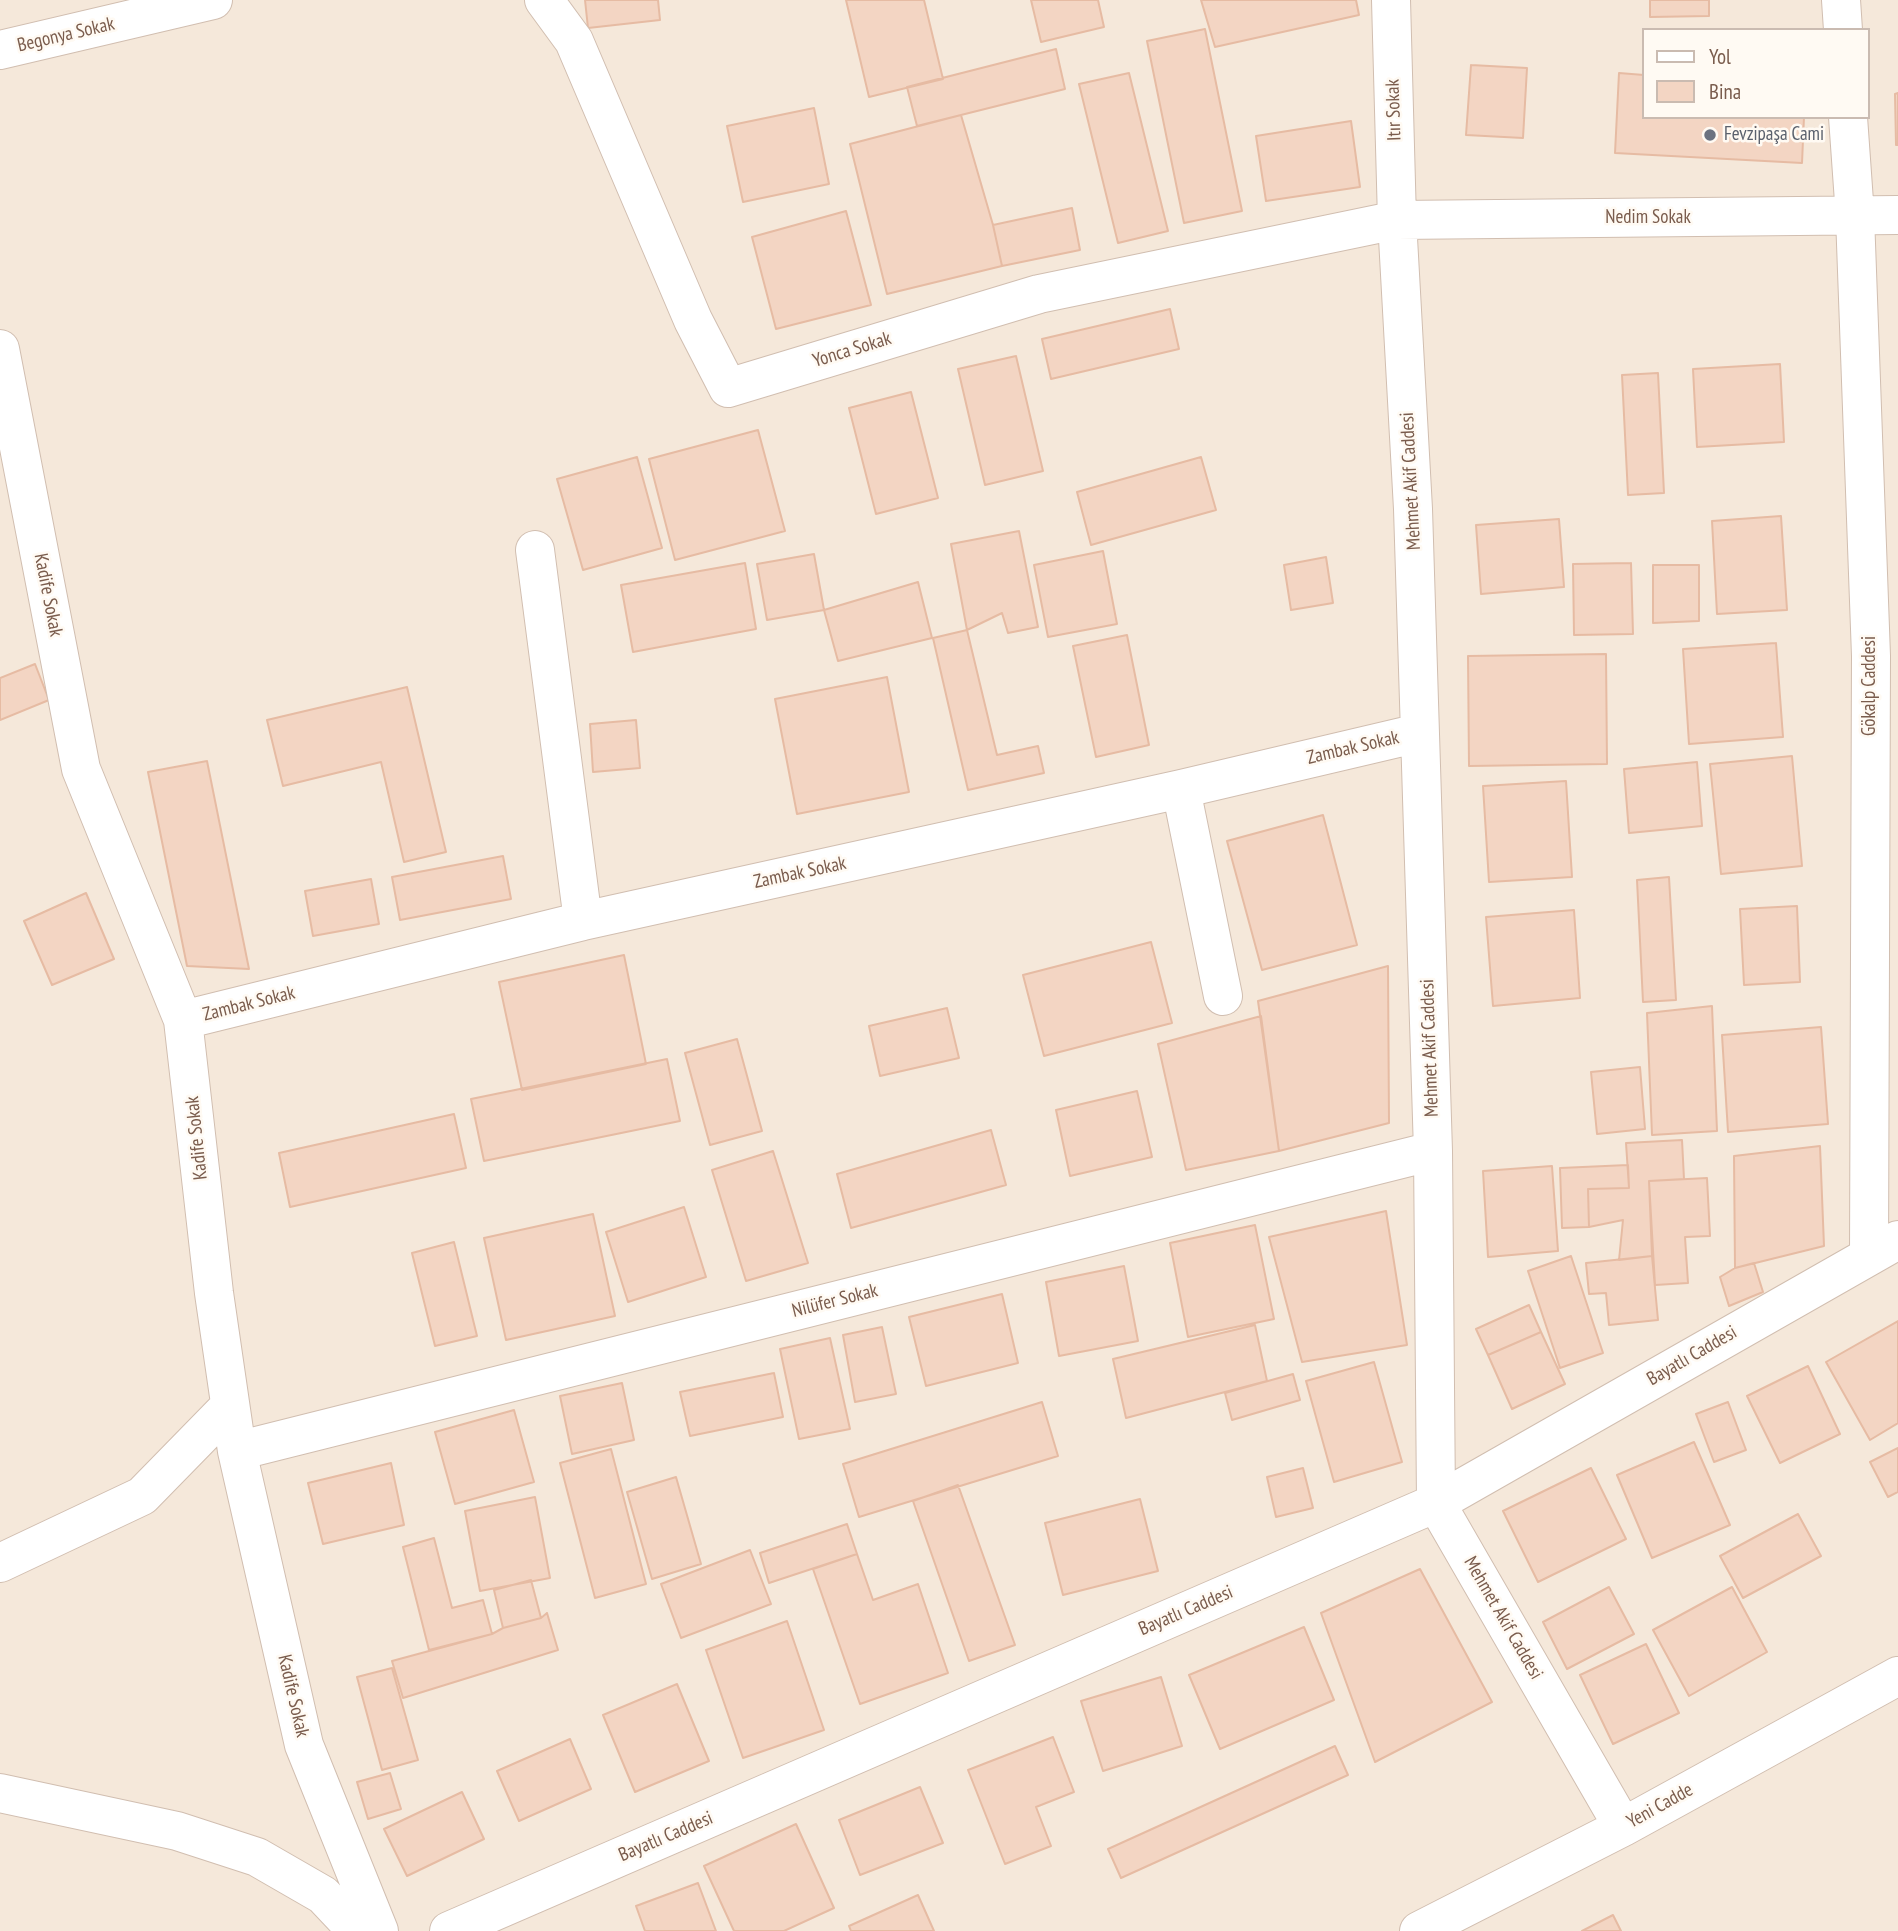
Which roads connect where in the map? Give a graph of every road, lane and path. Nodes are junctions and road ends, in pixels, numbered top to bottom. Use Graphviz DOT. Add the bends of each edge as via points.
graph roads {
  1 [pos="213,0"];
  2 [pos="544,0"];
  3 [pos="1391,0"];
  4 [pos="1841,0"];
  5 [pos="1843,28"];
  6 [pos="0,51"];
  7 [pos="1848,119"];
  8 [pos="1898,215"];
  9 [pos="1855,216"];
  10 [pos="1397,220"];
  11 [pos="0,349"];
  12 [pos="535,550"];
  13 [pos="1885,656"];
  14 [pos="1419,733"];
  15 [pos="1181,789"];
  16 [pos="583,921"];
  17 [pos="1223,996"];
  18 [pos="183,1020"];
  19 [pos="1433,1151"];
  20 [pos="1884,1247"];
  21 [pos="230,1406"];
  22 [pos="237,1451"];
  23 [pos="1436,1503"];
  24 [pos="0,1563"];
  25 [pos="1898,1676"];
  26 [pos="0,1793"];
  27 [pos="1623,1827"];
  28 [pos="357,1931"];
  29 [pos="379,1931"];
  30 [pos="449,1931"];
  31 [pos="1419,1931"];
  1 -- 6 [label="street, Begonya Sokak"];
  2 -- 10 [label="street, Yonca Sokak" via="574,41 692,320 728,388 1039,294"];
  3 -- 10 [label="street, Itır Sokak"];
  4 -- 5 [label="street"];
  7 -- 9 [label="street, Gökalp Caddesi"];
  8 -- 9 [label="street, Nedim Sokak"];
  9 -- 10 [label="street, Nedim Sokak"];
  9 -- 13 [label="street, Gökalp Caddesi"];
  10 -- 14 [label="street, Mehmet Akif Caddesi" via="1413,509"];
  11 -- 18 [label="street, Kadife Sokak" via="81,769"];
  12 -- 16 [label="street"];
  13 -- 20 [label="street, Gökalp Caddesi"];
  14 -- 15 [label="street, Zambak Sokak"];
  14 -- 19 [label="street, Mehmet Akif Caddesi"];
  15 -- 16 [label="street, Zambak Sokak"];
  15 -- 17 [label="street"];
  16 -- 18 [label="street, Zambak Sokak"];
  18 -- 21 [label="street, Kadife Sokak"];
  19 -- 22 [label="street, Nilüfer Sokak"];
  19 -- 23 [label="street, Mehmet Akif Caddesi"];
  20 -- 23 [label="street, Bayatlı Caddesi"];
  21 -- 22 [label="street, Kadife Sokak"];
  21 -- 24 [label="street" via="142,1496"];
  22 -- 29 [label="street, Kadife Sokak" via="304,1745"];
  23 -- 27 [label="street, Mehmet Akif Caddesi"];
  23 -- 30 [label="street, Bayatlı Caddesi"];
  25 -- 27 [label="street, Yeni Cadde"];
  26 -- 28 [label="street" via="177,1831 257,1857 323,1895"];
  27 -- 31 [label="street, Yeni Cadde"];
}
